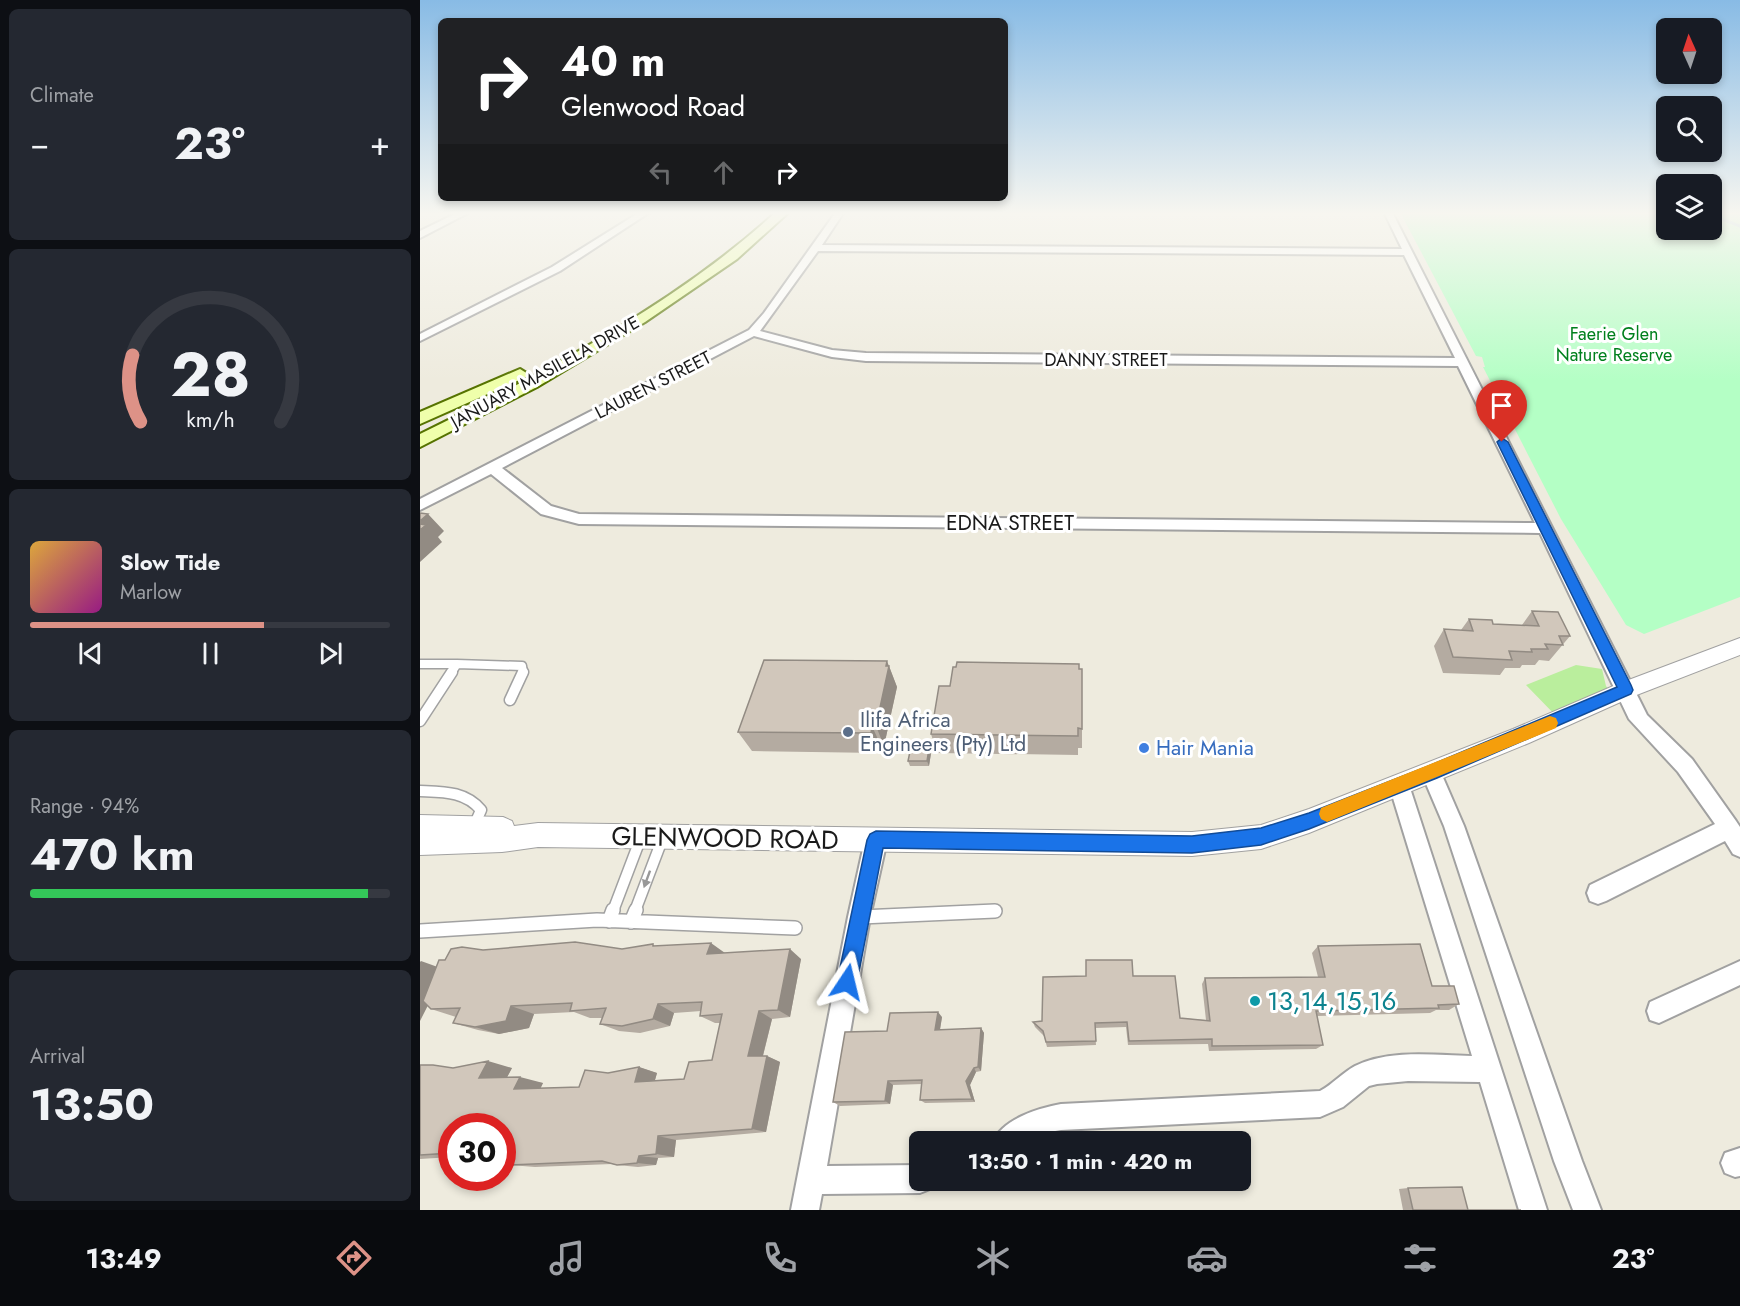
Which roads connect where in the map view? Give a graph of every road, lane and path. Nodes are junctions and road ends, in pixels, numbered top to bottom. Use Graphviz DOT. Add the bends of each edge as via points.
graph roads {
  1 [pos="555,268"];
  2 [pos="692,268"];
  3 [pos="716,268"];
  4 [pos="800,268"];
  5 [pos="1415,268"];
  6 [pos="753,332"];
  7 [pos="420,338"];
  8 [pos="1463,362"];
  9 [pos="420,419"];
  10 [pos="420,441"];
  11 [pos="492,468"];
  12 [pos="420,505"];
  13 [pos="1545,528"];
  14 [pos="1740,646"];
  15 [pos="420,664"];
  16 [pos="457,664"];
  17 [pos="1626,690"];
  18 [pos="510,700"];
  19 [pos="420,721"];
  20 [pos="1431,772"];
  21 [pos="1399,785"];
  22 [pos="420,791"];
  23 [pos="420,827"];
  24 [pos="473,827"];
  25 [pos="1729,828"];
  26 [pos="537,835"];
  27 [pos="652,837"];
  28 [pos="876,840"];
  29 [pos="420,843"];
  30 [pos="1740,846"];
  31 [pos="1598,893"];
  32 [pos="995,911"];
  33 [pos="859,917"];
  34 [pos="609,921"];
  35 [pos="631,922"];
  36 [pos="795,928"];
  37 [pos="420,931"];
  38 [pos="1740,973"];
  39 [pos="1659,1011"];
  40 [pos="1488,1069"];
  41 [pos="1023,1131"];
  42 [pos="909,1179"];
  43 [pos="811,1180"];
  44 [pos="805,1210"];
  45 [pos="1533,1210"];
  46 [pos="1587,1210"];
  1 -- 7 [label="street"];
  2 -- 9 [label="main road, JANUARY MASILELA DRIVE" via="598,331 520,374"];
  3 -- 10 [label="main road, JANUARY MASILELA DRIVE" via="548,374"];
  4 -- 6 [label="street, LAUREN STREET"];
  5 -- 8 [label="street"];
  6 -- 8 [label="street, DANNY STREET" via="866,357"];
  6 -- 11 [label="street, LAUREN STREET"];
  8 -- 13 [label="street"];
  11 -- 12 [label="street, LAUREN STREET"];
  11 -- 13 [label="street, EDNA STREET" via="546,510 579,519"];
  13 -- 17 [label="street"];
  14 -- 17 [label="street, GLENWOOD ROAD"];
  15 -- 16 [label="lane"];
  16 -- 18 [label="lane" via="522,666 524,670"];
  16 -- 19 [label="lane"];
  17 -- 20 [label="street, GLENWOOD ROAD"];
  17 -- 25 [label="street" via="1632,710 1643,726 1674,753"];
  20 -- 21 [label="street, GLENWOOD ROAD"];
  20 -- 46 [label="street" via="1454,826"];
  21 -- 28 [label="street, GLENWOOD ROAD" via="1261,837 1225,842"];
  21 -- 40 [label="street"];
  22 -- 24 [label="lane" via="450,792 473,802 481,810"];
  23 -- 24 [label="street, GLENWOOD ROAD"];
  24 -- 26 [label="street, GLENWOOD ROAD"];
  25 -- 30 [label="street"];
  25 -- 31 [label="street"];
  26 -- 27 [label="street, GLENWOOD ROAD"];
  26 -- 29 [label="street, GLENWOOD ROAD"];
  27 -- 28 [label="street, GLENWOOD ROAD"];
  27 -- 34 [label="lane"];
  27 -- 35 [label="lane, one-way"];
  28 -- 33 [label="street"];
  32 -- 33 [label="lane"];
  33 -- 43 [label="street"];
  34 -- 35 [label="lane"];
  34 -- 37 [label="lane"];
  35 -- 36 [label="lane"];
  38 -- 39 [label="street"];
  40 -- 41 [label="street" via="1376,1071 1320,1104 1062,1117 1039,1121"];
  40 -- 45 [label="street"];
  42 -- 43 [label="street"];
  43 -- 44 [label="street"];
}
